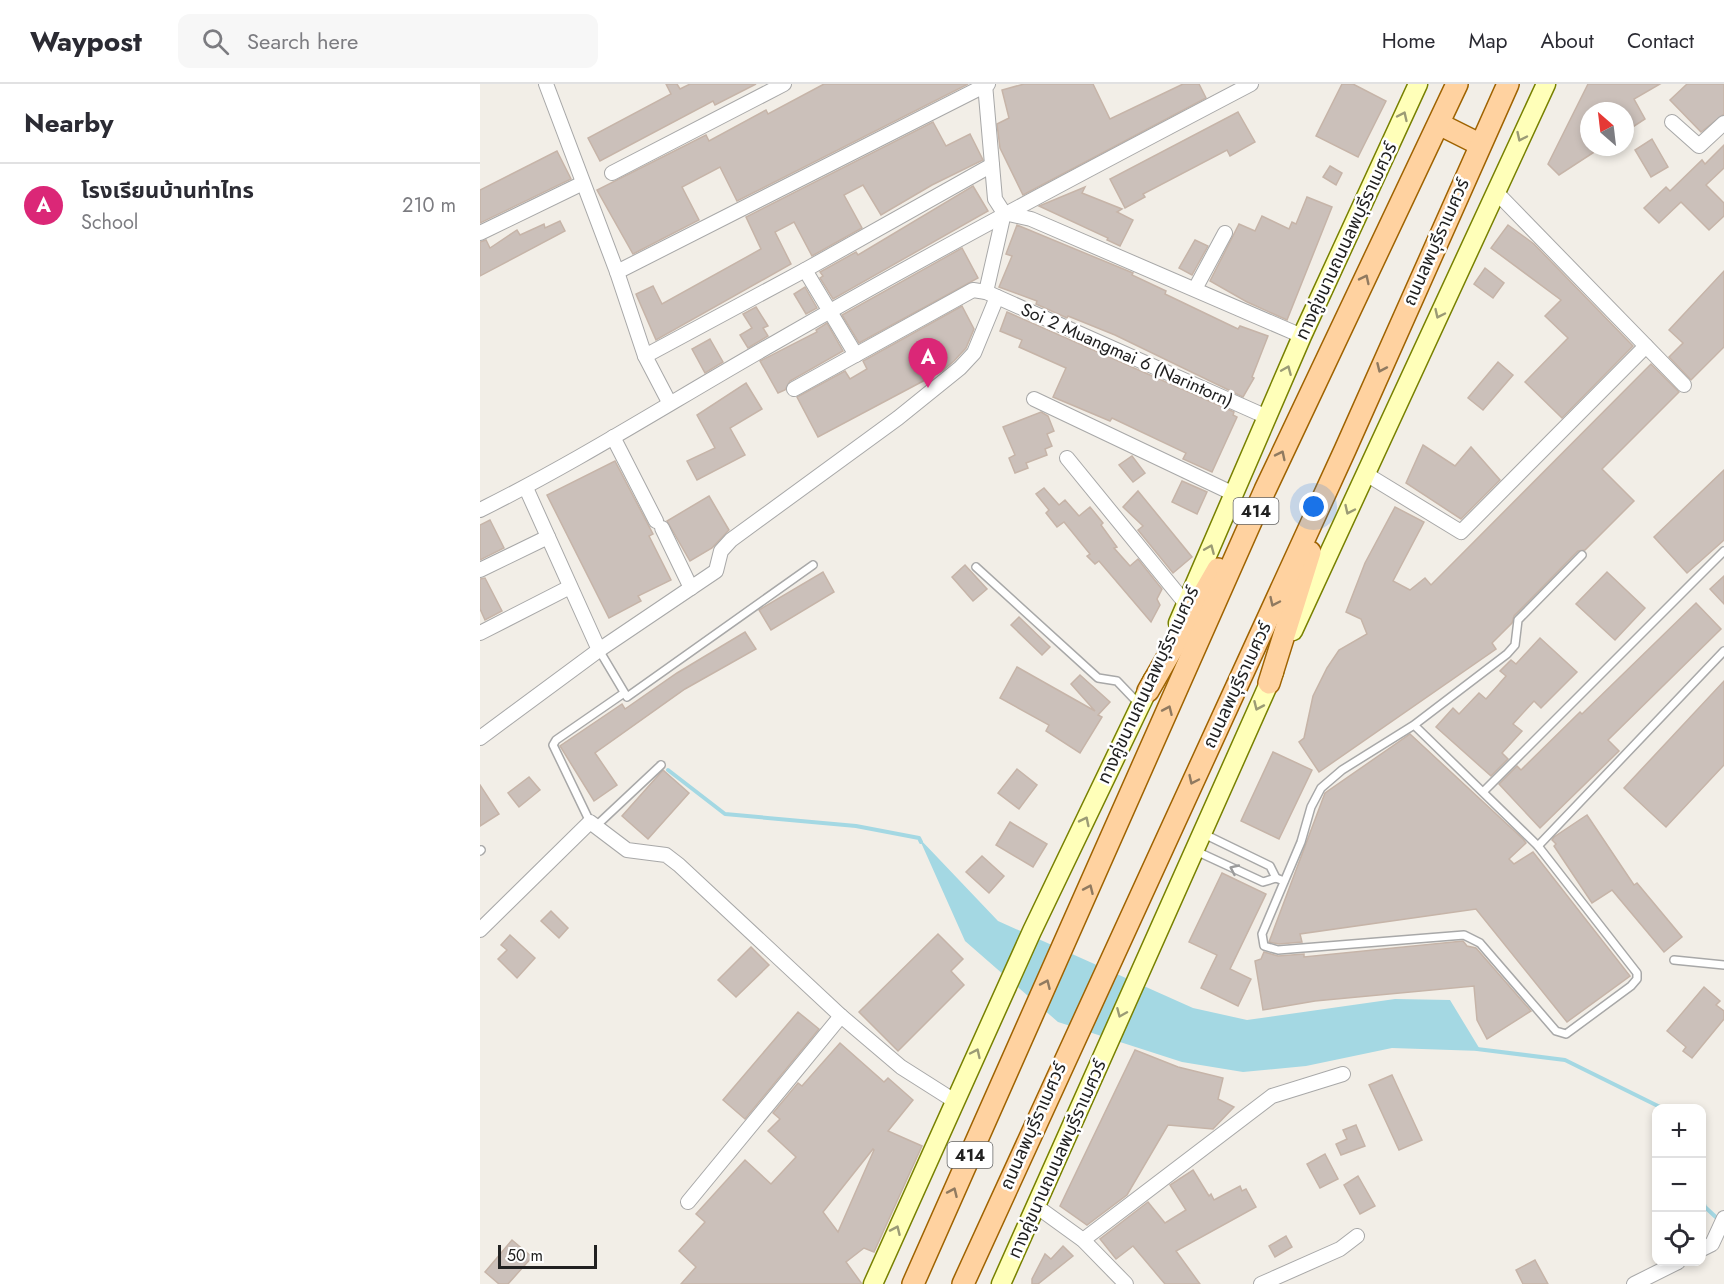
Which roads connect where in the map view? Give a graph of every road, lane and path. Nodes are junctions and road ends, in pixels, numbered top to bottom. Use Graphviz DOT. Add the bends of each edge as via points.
graph roads {
  1 [pos="784,84"];
  2 [pos="1251,84"];
  3 [pos="1418,84"];
  4 [pos="1457,84"];
  5 [pos="1508,84"];
  6 [pos="1546,84"];
  7 [pos="986,85"];
  8 [pos="551,86"];
  9 [pos="1672,122"];
  10 [pos="1724,123"];
  11 [pos="1439,124"];
  12 [pos="1479,144"];
  13 [pos="992,165"];
  14 [pos="612,173"];
  15 [pos="583,183"];
  16 [pos="1496,192"];
  17 [pos="1004,213"];
  18 [pos="480,233"];
  19 [pos="1226,233"];
  20 [pos="805,270"];
  21 [pos="617,272"];
  22 [pos="1194,289"];
  23 [pos="992,295"];
  24 [pos="830,311"];
  25 [pos="1302,336"];
  26 [pos="1646,346"];
  27 [pos="856,355"];
  28 [pos="645,356"];
  29 [pos="1684,386"];
  30 [pos="794,389"];
  31 [pos="1034,399"];
  32 [pos="669,402"];
  33 [pos="1267,417"];
  34 [pos="613,437"];
  35 [pos="1345,450"];
  36 [pos="1067,458"];
  37 [pos="1366,474"];
  38 [pos="526,488"];
  39 [pos="1265,490"];
  40 [pos="1234,494"];
  41 [pos="480,510"];
  42 [pos="548,537"];
  43 [pos="1724,551"];
  44 [pos="1582,555"];
  45 [pos="813,565"];
  46 [pos="976,567"];
  47 [pos="480,570"];
  48 [pos="570,587"];
  49 [pos="691,588"];
  50 [pos="1186,604"];
  51 [pos="480,633"];
  52 [pos="599,650"];
  53 [pos="1724,651"];
  54 [pos="1269,683"];
  55 [pos="624,693"];
  56 [pos="1145,698"];
  57 [pos="1414,725"];
  58 [pos="480,738"];
  59 [pos="662,765"];
  60 [pos="1484,791"];
  61 [pos="593,824"];
  62 [pos="1202,833"];
  63 [pos="1538,846"];
  64 [pos="1193,850"];
  65 [pos="1276,878"];
  66 [pos="1284,881"];
  67 [pos="480,930"];
  68 [pos="1674,960"];
  69 [pos="1724,965"];
  70 [pos="842,1016"];
  71 [pos="1343,1074"];
  72 [pos="953,1100"];
  73 [pos="688,1202"];
  74 [pos="1035,1206"];
  75 [pos="1724,1218"];
  76 [pos="1357,1236"];
  77 [pos="1083,1240"];
  78 [pos="1707,1247"];
  79 [pos="1670,1266"];
  80 [pos="873,1284"];
  81 [pos="913,1284"];
  82 [pos="963,1284"];
  83 [pos="1001,1284"];
  84 [pos="1126,1284"];
  85 [pos="1261,1284"];
  86 [pos="1634,1284"];
  1 -- 14 [label="street"];
  2 -- 17 [label="street"];
  25 -- 3 [label="main road, ทางคู่ขนานถนนลพบุรีราเมศวร์ / 414, one-way"];
  4 -- 11 [label="main road, 414"];
  5 -- 12 [label="main road, ถนนลพบุรีราเมศวร์ / 414"];
  6 -- 16 [label="main road, ทางคู่ขนานถนนลพบุรีราเมศวร์, one-way"];
  7 -- 13 [label="street"];
  7 -- 21 [label="street"];
  8 -- 15 [label="street"];
  9 -- 10 [label="street" via="1699,146"];
  11 -- 12 [label="main road"];
  39 -- 11 [label="main road, 414, one-way"];
  12 -- 35 [label="main road, ถนนลพบุรีราเมศวร์ / 414, one-way"];
  13 -- 17 [label="street" via="994,199"];
  13 -- 20 [label="street"];
  15 -- 18 [label="street"];
  15 -- 21 [label="street"];
  16 -- 26 [label="street"];
  16 -- 37 [label="main road, ทางคู่ขนานถนนลพบุรีราเมศวร์, one-way"];
  17 -- 22 [label="street" via="1031,219"];
  17 -- 23 [label="street"];
  17 -- 24 [label="street"];
  19 -- 22 [label="street"];
  20 -- 24 [label="street"];
  20 -- 28 [label="street"];
  21 -- 28 [label="street"];
  22 -- 25 [label="street"];
  23 -- 27 [label="street" via="973,290"];
  23 -- 33 [label="street, Soi 2 Muangmai 6 (Narintorn)"];
  23 -- 49 [label="street" via="974,353 960,368 731,540 722,551 718,568"];
  24 -- 27 [label="street"];
  24 -- 32 [label="street"];
  33 -- 25 [label="main road, ทางคู่ขนานถนนลพบุรีราเมศวร์ / 414, one-way"];
  26 -- 29 [label="street"];
  26 -- 37 [label="street" via="1461,532"];
  27 -- 30 [label="street"];
  28 -- 32 [label="street"];
  31 -- 40 [label="street"];
  32 -- 34 [label="street"];
  33 -- 40 [label="main road, ทางคู่ขนานถนนลพบุรีราเมศวร์ / 414"];
  34 -- 38 [label="street"];
  34 -- 49 [label="street"];
  35 -- 54 [label="main road"];
  35 -- 82 [label="main road, ถนนลพบุรีราเมศวร์ / 414, one-way"];
  36 -- 50 [label="street"];
  37 -- 54 [label="main road, ทางคู่ขนานถนนลพบุรีราเมศวร์, one-way"];
  38 -- 41 [label="street"];
  38 -- 42 [label="street"];
  39 -- 56 [label="main road"];
  81 -- 39 [label="main road, 414, one-way"];
  50 -- 40 [label="main road, ทางคู่ขนานถนนลพบุรีราเมศวร์ / 414, one-way"];
  42 -- 47 [label="street"];
  42 -- 48 [label="street"];
  43 -- 60 [label="lane"];
  44 -- 57 [label="lane" via="1518,620 1515,645 1507,654"];
  45 -- 55 [label="lane" via="627,697"];
  46 -- 56 [label="lane" via="1098,678 1117,681"];
  48 -- 51 [label="street"];
  48 -- 52 [label="street"];
  49 -- 52 [label="street"];
  50 -- 56 [label="main road, ทางคู่ขนานถนนลพบุรีราเมศวร์ / 414"];
  52 -- 55 [label="lane"];
  52 -- 58 [label="street"];
  53 -- 63 [label="lane"];
  54 -- 62 [label="main road, ทางคู่ขนานถนนลพบุรีราเมศวร์, one-way"];
  55 -- 61 [label="lane" via="553,745"];
  72 -- 56 [label="main road, ทางคู่ขนานถนนลพบุรีราเมศวร์ / 414, one-way"];
  57 -- 60 [label="lane"];
  57 -- 66 [label="lane" via="1342,770 1322,788"];
  59 -- 61 [label="lane"];
  60 -- 63 [label="lane"];
  61 -- 67 [label="street"];
  61 -- 70 [label="street" via="627,850 666,855 680,865"];
  62 -- 64 [label="main road, ทางคู่ขนานถนนลพบุรีราเมศวร์"];
  62 -- 65 [label="lane" via="1270,866"];
  63 -- 66 [label="lane" via="1637,973 1631,986 1566,1034 1556,1031 1480,943 1464,935 1270,950 1264,946 1262,934"];
  65 -- 64 [label="lane, one-way" via="1263,882"];
  64 -- 74 [label="main road, ทางคู่ขนานถนนลพบุรีราเมศวร์, one-way"];
  65 -- 66 [label="lane"];
  68 -- 69 [label="lane"];
  70 -- 72 [label="street" via="901,1067"];
  70 -- 73 [label="street"];
  71 -- 77 [label="street" via="1272,1096"];
  80 -- 72 [label="main road, ทางคู่ขนานถนนลพบุรีราเมศวร์ / 414, one-way"];
  74 -- 77 [label="street"];
  74 -- 83 [label="main road, ทางคู่ขนานถนนลพบุรีราเมศวร์"];
  75 -- 78 [label="street"];
  76 -- 85 [label="street" via="1340,1249"];
  77 -- 84 [label="street"];
  79 -- 86 [label="street"];
}
